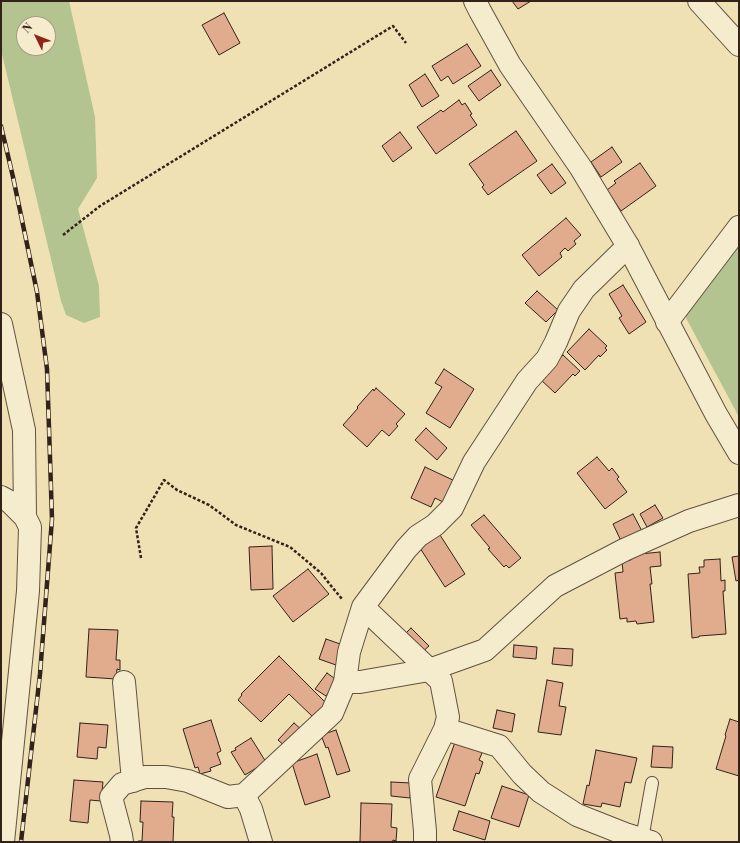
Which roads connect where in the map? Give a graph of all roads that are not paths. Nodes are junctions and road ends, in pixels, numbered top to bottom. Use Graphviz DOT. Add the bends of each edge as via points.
graph roads {
  1 [pos="476,1"];
  2 [pos="699,1"];
  3 [pos="739,45"];
  4 [pos="739,227"];
  5 [pos="628,246"];
  6 [pos="667,322"];
  7 [pos="1,324"];
  8 [pos="739,453"];
  9 [pos="1,497"];
  10 [pos="739,505"];
  11 [pos="25,517"];
  12 [pos="363,607"];
  13 [pos="429,670"];
  14 [pos="124,682"];
  15 [pos="345,682"];
  16 [pos="445,728"];
  17 [pos="133,781"];
  18 [pos="652,783"];
  19 [pos="244,795"];
  20 [pos="647,841"];
  21 [pos="3,842"];
  22 [pos="122,842"];
  23 [pos="261,842"];
  24 [pos="424,842"];
  1 -- 5 [label="street" via="510,65 581,168"];
  2 -- 3 [label="street"];
  4 -- 6 [label="street"];
  5 -- 6 [label="street"];
  5 -- 12 [label="street" via="584,289 568,311 547,359 527,381 474,462 452,508 406,549"];
  6 -- 8 [label="street"];
  7 -- 11 [label="street" via="24,430"];
  9 -- 11 [label="street"];
  10 -- 13 [label="street" via="689,521 624,550 555,586 485,650"];
  11 -- 21 [label="street" via="30,526 28,591"];
  12 -- 13 [label="street"];
  12 -- 15 [label="street" via="349,652"];
  13 -- 15 [label="street" via="360,682"];
  13 -- 16 [label="street" via="441,681 448,717"];
  14 -- 17 [label="street"];
  15 -- 19 [label="street" via="332,714"];
  16 -- 20 [label="street" via="499,746 541,792 577,815"];
  16 -- 24 [label="street" via="420,779"];
  17 -- 19 [label="street" via="145,777 166,777 188,780 228,797"];
  17 -- 22 [label="street" via="122,784 112,797"];
  18 -- 20 [label="lane"];
  19 -- 23 [label="street"];
}
